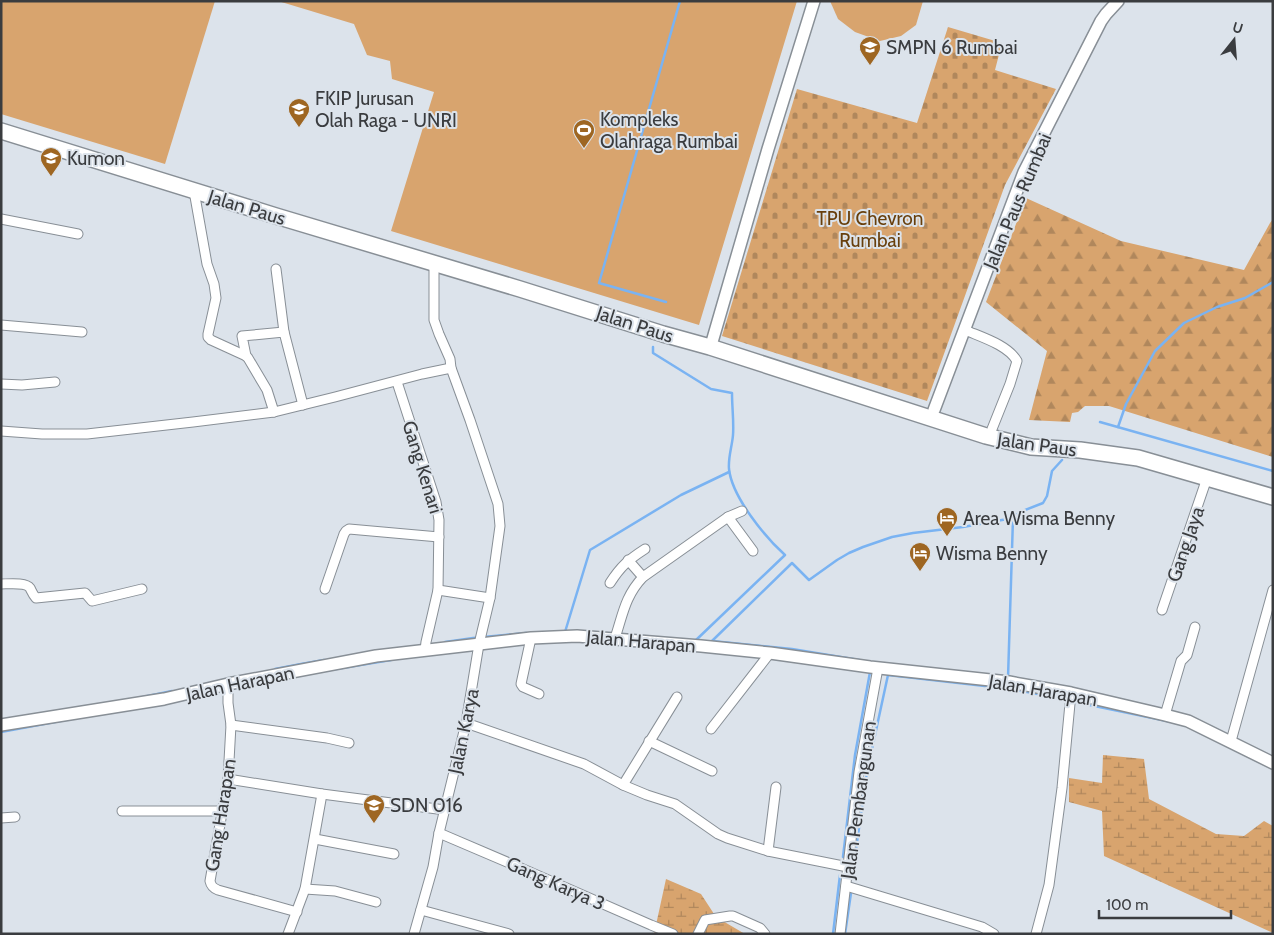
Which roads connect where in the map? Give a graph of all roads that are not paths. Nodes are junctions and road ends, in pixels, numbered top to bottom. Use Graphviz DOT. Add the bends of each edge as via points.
graph roads {
  1 [pos="814,1"];
  2 [pos="1118,1"];
  3 [pos="1,122"];
  4 [pos="1,131"];
  5 [pos="194,191"];
  6 [pos="1,219"];
  7 [pos="78,234"];
  8 [pos="434,264"];
  9 [pos="276,269"];
  10 [pos="1,325"];
  11 [pos="965,330"];
  12 [pos="82,332"];
  13 [pos="284,332"];
  14 [pos="711,344"];
  15 [pos="246,356"];
  16 [pos="451,368"];
  17 [pos="55,382"];
  18 [pos="397,382"];
  19 [pos="1,384"];
  20 [pos="303,405"];
  21 [pos="934,410"];
  22 [pos="274,412"];
  23 [pos="992,429"];
  24 [pos="1,431"];
  25 [pos="1207,478"];
  26 [pos="1273,488"];
  27 [pos="1273,497"];
  28 [pos="742,511"];
  29 [pos="728,517"];
  30 [pos="439,537"];
  31 [pos="644,549"];
  32 [pos="753,551"];
  33 [pos="628,560"];
  34 [pos="643,577"];
  35 [pos="610,582"];
  36 [pos="1,584"];
  37 [pos="142,588"];
  38 [pos="325,589"];
  39 [pos="438,590"];
  40 [pos="1273,590"];
  41 [pos="490,598"];
  42 [pos="1162,610"];
  43 [pos="1195,626"];
  44 [pos="531,638"];
  45 [pos="615,638"];
  46 [pos="480,642"];
  47 [pos="425,646"];
  48 [pos="770,653"];
  49 [pos="878,668"];
  50 [pos="228,686"];
  51 [pos="539,694"];
  52 [pos="1071,694"];
  53 [pos="677,697"];
  54 [pos="1166,712"];
  55 [pos="466,723"];
  56 [pos="1,725"];
  57 [pos="231,726"];
  58 [pos="711,729"];
  59 [pos="1232,739"];
  60 [pos="649,741"];
  61 [pos="349,743"];
  62 [pos="1273,763"];
  63 [pos="712,771"];
  64 [pos="228,778"];
  65 [pos="623,785"];
  66 [pos="776,787"];
  67 [pos="322,794"];
  68 [pos="445,810"];
  69 [pos="122,811"];
  70 [pos="223,811"];
  71 [pos="15,817"];
  72 [pos="1,818"];
  73 [pos="439,833"];
  74 [pos="315,840"];
  75 [pos="768,851"];
  76 [pos="394,854"];
  77 [pos="845,867"];
  78 [pos="847,886"];
  79 [pos="306,889"];
  80 [pos="376,902"];
  81 [pos="421,910"];
  82 [pos="296,912"];
  83 [pos="288,934"];
  84 [pos="414,934"];
  85 [pos="509,934"];
  86 [pos="673,934"];
  87 [pos="698,934"];
  88 [pos="765,934"];
  89 [pos="840,934"];
  90 [pos="994,934"];
  91 [pos="1036,934"];
  1 -- 14 [label="street"];
  2 -- 11 [label="street, Jalan Paus Rumbai" via="1101,21 1024,172"];
  3 -- 14 [label="main road, Jalan Paus"];
  4 -- 5 [label="main road, Jalan Paus"];
  5 -- 8 [label="main road, Jalan Paus"];
  5 -- 15 [label="street" via="216,298 208,337"];
  6 -- 7 [label="street"];
  8 -- 14 [label="main road, Jalan Paus"];
  8 -- 16 [label="street, Jalan Karya" via="434,320"];
  9 -- 13 [label="street"];
  10 -- 12 [label="street"];
  11 -- 21 [label="street, Jalan Paus Rumbai"];
  11 -- 23 [label="street" via="1008,350 1016,359"];
  13 -- 15 [label="street" via="242,336"];
  13 -- 20 [label="street"];
  14 -- 21 [label="main road, Jalan Paus"];
  14 -- 25 [label="main road, Jalan Paus" via="986,436 1031,447 1138,458"];
  15 -- 22 [label="street" via="267,390"];
  16 -- 18 [label="street"];
  16 -- 41 [label="street, Jalan Karya" via="498,504 500,526"];
  17 -- 19 [label="street"];
  18 -- 20 [label="street"];
  18 -- 30 [label="street, Gang Kenari" via="436,502"];
  20 -- 22 [label="street"];
  21 -- 23 [label="main road, Jalan Paus"];
  22 -- 24 [label="street" via="87,434"];
  23 -- 26 [label="main road, Jalan Paus" via="1034,438 1138,449"];
  25 -- 27 [label="main road, Jalan Paus"];
  25 -- 42 [label="street, Gang Jaya"];
  28 -- 29 [label="street"];
  29 -- 32 [label="street"];
  29 -- 34 [label="street"];
  30 -- 38 [label="street" via="349,529 344,534"];
  30 -- 39 [label="street, Gang Kenari"];
  31 -- 33 [label="street"];
  33 -- 34 [label="street"];
  33 -- 35 [label="street"];
  34 -- 45 [label="street" via="627,599"];
  36 -- 37 [label="street" via="26,584 36,598 86,594 92,601"];
  39 -- 41 [label="street"];
  39 -- 47 [label="street, Gang Kenari"];
  40 -- 59 [label="street"];
  41 -- 46 [label="street, Jalan Karya"];
  43 -- 54 [label="street" via="1187,655 1180,661"];
  44 -- 45 [label="street, Jalan Harapan"];
  44 -- 46 [label="street, Jalan Harapan"];
  44 -- 51 [label="street" via="521,684"];
  45 -- 48 [label="street, Jalan Harapan" via="704,641"];
  46 -- 47 [label="street, Jalan Harapan"];
  46 -- 55 [label="street, Jalan Karya"];
  47 -- 50 [label="street, Jalan Harapan"];
  48 -- 49 [label="street, Jalan Harapan"];
  48 -- 58 [label="street"];
  49 -- 52 [label="street, Jalan Harapan" via="1009,682"];
  49 -- 77 [label="street, Jalan Pembangunan"];
  50 -- 56 [label="street, Jalan Harapan"];
  50 -- 57 [label="street, Gang Harapan"];
  52 -- 54 [label="street, Jalan Harapan"];
  52 -- 91 [label="street" via="1049,885"];
  53 -- 60 [label="street"];
  54 -- 59 [label="street, Jalan Harapan"];
  55 -- 65 [label="street" via="584,764"];
  55 -- 68 [label="street, Jalan Karya"];
  57 -- 61 [label="street"];
  57 -- 64 [label="street, Gang Harapan"];
  59 -- 62 [label="street, Jalan Harapan"];
  60 -- 63 [label="street"];
  60 -- 65 [label="street"];
  64 -- 67 [label="street"];
  64 -- 70 [label="street, Gang Harapan"];
  65 -- 75 [label="street" via="675,804 718,834"];
  66 -- 75 [label="street"];
  67 -- 68 [label="street"];
  67 -- 74 [label="street"];
  68 -- 73 [label="street, Jalan Karya"];
  69 -- 70 [label="street"];
  70 -- 82 [label="street, Gang Harapan" via="210,881 212,888"];
  71 -- 72 [label="street"];
  73 -- 81 [label="street, Jalan Karya"];
  73 -- 86 [label="street, Gang Karya 3"];
  74 -- 76 [label="street"];
  74 -- 79 [label="street"];
  75 -- 77 [label="street"];
  77 -- 78 [label="street, Jalan Pembangunan"];
  78 -- 89 [label="street, Jalan Pembangunan"];
  78 -- 90 [label="street" via="982,927"];
  79 -- 80 [label="street" via="335,891"];
  79 -- 82 [label="street"];
  81 -- 84 [label="street, Jalan Karya"];
  81 -- 85 [label="street"];
  82 -- 83 [label="street"];
  87 -- 88 [label="street" via="705,920 730,916 760,928"];
}
